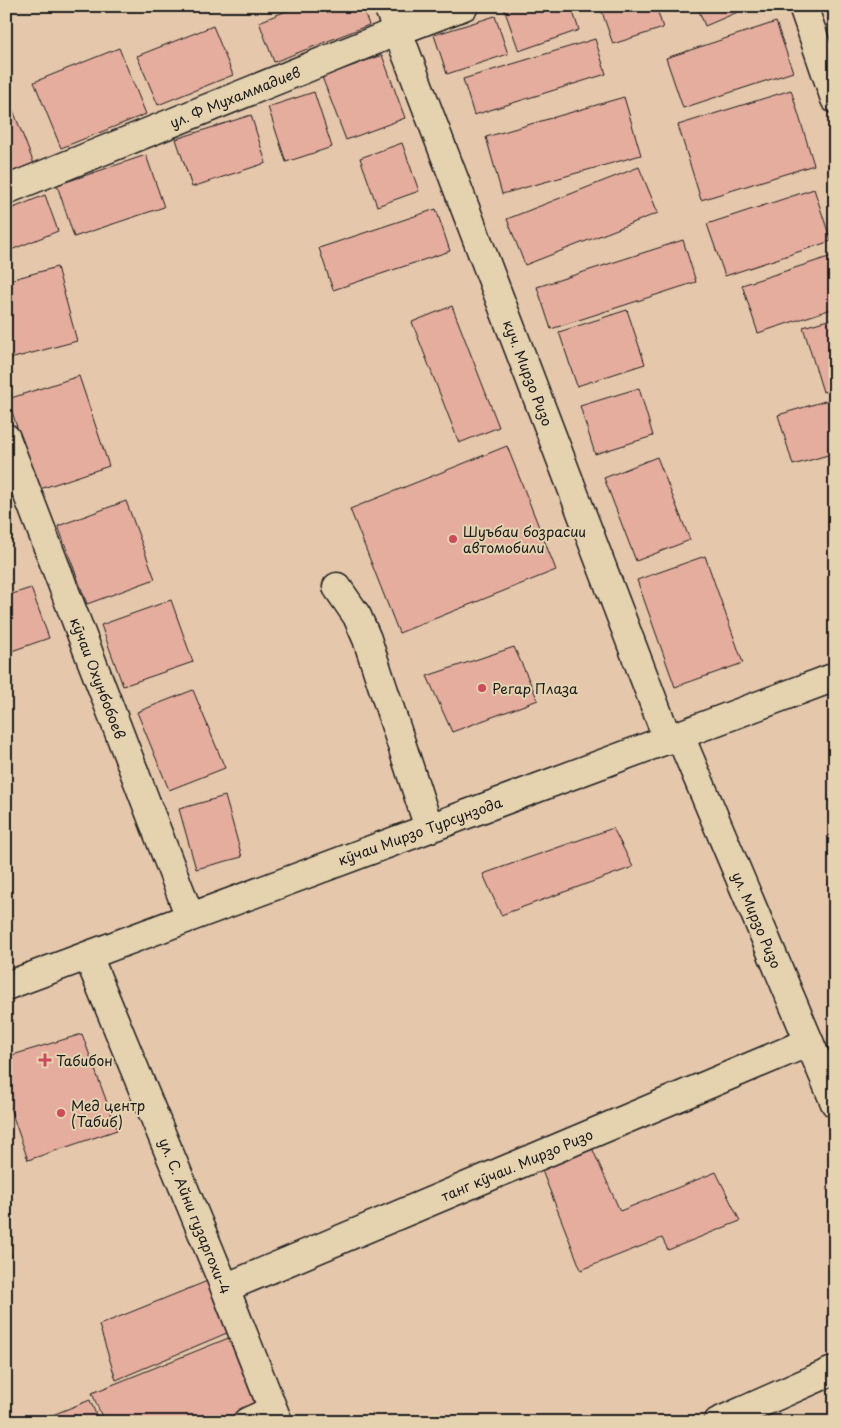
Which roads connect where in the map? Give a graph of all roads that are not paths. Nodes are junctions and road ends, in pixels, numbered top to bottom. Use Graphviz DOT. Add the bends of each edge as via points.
graph roads {
  1 [pos="388,6"];
  2 [pos="464,6"];
  3 [pos="803,6"];
  4 [pos="398,31"];
  5 [pos="835,99"];
  6 [pos="6,190"];
  7 [pos="6,438"];
  8 [pos="337,587"];
  9 [pos="835,677"];
  10 [pos="674,738"];
  11 [pos="429,828"];
  12 [pos="190,917"];
  13 [pos="88,956"];
  14 [pos="6,986"];
  15 [pos="809,1042"];
  16 [pos="835,1103"];
  17 [pos="225,1288"];
  18 [pos="835,1370"];
  19 [pos="275,1416"];
  20 [pos="247,1422"];
  21 [pos="718,1422"];
  1 -- 4 [label="street, куч. Мирзо Ризо"];
  2 -- 4 [label="street, ул. Ф Мухаммадиев"];
  3 -- 5 [label="street"];
  4 -- 6 [label="street, ул. Ф Мухаммадиев"];
  4 -- 10 [label="street, куч. Мирзо Ризо"];
  7 -- 12 [label="street, кӯчаи Охунбобоев"];
  8 -- 11 [label="street" via="357,616 367,639"];
  9 -- 10 [label="street, кӯчаи Мирзо Турсунзода"];
  10 -- 11 [label="street, кӯчаи Мирзо Турсунзода"];
  10 -- 15 [label="street, ул. Мирзо Ризо"];
  11 -- 12 [label="street, кӯчаи Мирзо Турсунзода"];
  12 -- 13 [label="street, кӯчаи Мирзо Турсунзода"];
  13 -- 14 [label="street, кӯчаи Мирзо Турсунзода"];
  13 -- 17 [label="street, ул. С. Айни гузаргохи-4"];
  15 -- 16 [label="street, ул. Мирзо Ризо"];
  15 -- 17 [label="street, танг кӯчаи. Мирзо Ризо"];
  17 -- 19 [label="street, ул. С. Айни гузаргохи-4"];
  18 -- 21 [label="street"];
  19 -- 20 [label="street"];
}
